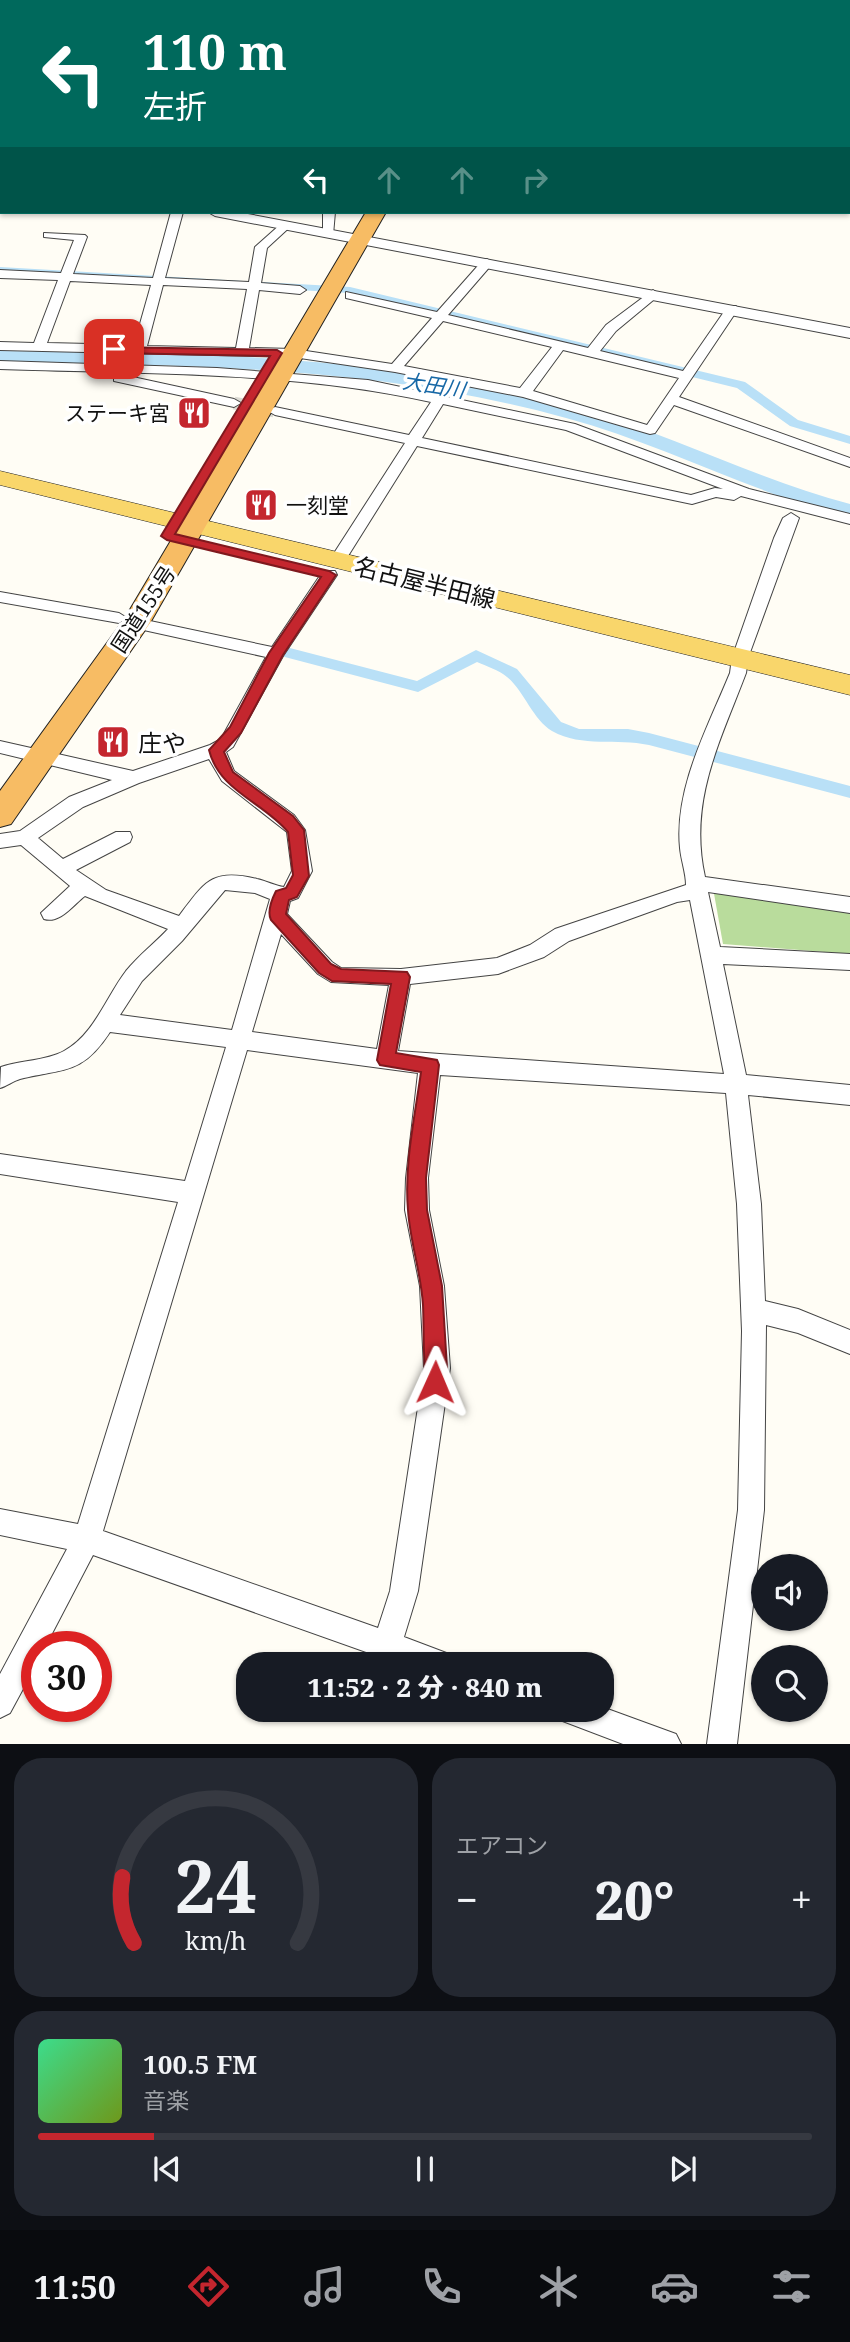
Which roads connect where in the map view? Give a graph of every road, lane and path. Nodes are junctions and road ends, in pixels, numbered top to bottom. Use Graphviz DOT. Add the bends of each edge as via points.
graph roads {
  1 [pos="101,0"];
  2 [pos="110,0"];
  3 [pos="177,214"];
  4 [pos="226,214"];
  5 [pos="330,214"];
  6 [pos="361,214"];
  7 [pos="374,214"];
  8 [pos="286,225"];
  9 [pos="48,235"];
  10 [pos="346,236"];
  11 [pos="487,263"];
  12 [pos="0,274"];
  13 [pos="67,276"];
  14 [pos="160,281"];
  15 [pos="254,286"];
  16 [pos="300,290"];
  17 [pos="653,294"];
  18 [pos="350,295"];
  19 [pos="732,309"];
  20 [pos="438,316"];
  21 [pos="850,333"];
  22 [pos="561,344"];
  23 [pos="0,346"];
  24 [pos="39,347"];
  25 [pos="139,350"];
  26 [pos="242,352"];
  27 [pos="592,352"];
  28 [pos="343,360"];
  29 [pos="0,365"];
  30 [pos="277,366"];
  31 [pos="395,368"];
  32 [pos="0,374"];
  33 [pos="335,376"];
  34 [pos="688,376"];
  35 [pos="525,394"];
  36 [pos="439,400"];
  37 [pos="673,400"];
  38 [pos="234,402"];
  39 [pos="275,411"];
  40 [pos="413,440"];
  41 [pos="850,463"];
  42 [pos="0,478"];
  43 [pos="0,496"];
  44 [pos="791,518"];
  45 [pos="850,519"];
  46 [pos="181,531"];
  47 [pos="850,531"];
  48 [pos="333,568"];
  49 [pos="0,597"];
  50 [pos="128,621"];
  51 [pos="276,653"];
  52 [pos="739,666"];
  53 [pos="850,685"];
  54 [pos="850,700"];
  55 [pos="216,750"];
  56 [pos="21,752"];
  57 [pos="133,778"];
  58 [pos="0,783"];
  59 [pos="0,815"];
  60 [pos="25,837"];
  61 [pos="123,837"];
  62 [pos="0,841"];
  63 [pos="63,868"];
  64 [pos="84,885"];
  65 [pos="696,887"];
  66 [pos="850,905"];
  67 [pos="279,906"];
  68 [pos="51,913"];
  69 [pos="183,926"];
  70 [pos="710,956"];
  71 [pos="850,962"];
  72 [pos="401,977"];
  73 [pos="105,1022"];
  74 [pos="239,1040"];
  75 [pos="386,1060"];
  76 [pos="430,1065"];
  77 [pos="0,1079"];
  78 [pos="737,1084"];
  79 [pos="850,1095"];
  80 [pos="0,1164"];
  81 [pos="192,1193"];
  82 [pos="753,1310"];
  83 [pos="850,1342"];
  84 [pos="0,1522"];
  85 [pos="87,1539"];
  86 [pos="387,1646"];
  87 [pos="404,1652"];
  88 [pos="0,1703"];
  89 [pos="604,1722"];
  90 [pos="666,1744"];
  91 [pos="722,1744"];
  1 -- 2 [label="street"];
  3 -- 14 [label="street"];
  4 -- 8 [label="street"];
  5 -- 10 [label="street"];
  6 -- 10 [label="highway, 国道155号"];
  7 -- 10 [label="highway, 国道155号"];
  8 -- 10 [label="street"];
  8 -- 15 [label="street" via="261,247"];
  9 -- 13 [label="street" via="81,237"];
  10 -- 11 [label="street"];
  10 -- 30 [label="highway, 国道155号"];
  11 -- 17 [label="street"];
  11 -- 20 [label="street"];
  12 -- 13 [label="street"];
  13 -- 14 [label="street"];
  13 -- 24 [label="street"];
  14 -- 15 [label="street"];
  14 -- 25 [label="street"];
  15 -- 16 [label="street"];
  15 -- 26 [label="street"];
  17 -- 19 [label="street"];
  17 -- 27 [label="street" via="611,328"];
  18 -- 20 [label="street"];
  19 -- 21 [label="street"];
  19 -- 34 [label="street"];
  20 -- 22 [label="street"];
  20 -- 31 [label="street"];
  22 -- 27 [label="street"];
  22 -- 35 [label="street"];
  23 -- 24 [label="street"];
  24 -- 25 [label="street"];
  25 -- 26 [label="street"];
  26 -- 30 [label="street"];
  27 -- 34 [label="street"];
  28 -- 30 [label="street"];
  28 -- 31 [label="street"];
  28 -- 33 [label="street"];
  29 -- 30 [label="street" via="217,372"];
  30 -- 36 [label="street"];
  30 -- 46 [label="highway, 国道155号"];
  31 -- 35 [label="street"];
  32 -- 38 [label="street" via="113,377"];
  34 -- 37 [label="street"];
  35 -- 37 [label="street" via="650,430"];
  36 -- 40 [label="street"];
  36 -- 45 [label="street" via="570,427 744,492"];
  37 -- 41 [label="street"];
  39 -- 40 [label="street"];
  40 -- 44 [label="street" via="692,500 724,493 790,513"];
  40 -- 48 [label="street"];
  42 -- 46 [label="main road, 名古屋半田線"];
  43 -- 46 [label="main road, 名古屋半田線"];
  44 -- 47 [label="street"];
  44 -- 52 [label="street"];
  46 -- 48 [label="main road, 名古屋半田線"];
  46 -- 50 [label="highway, 国道155号"];
  48 -- 51 [label="street"];
  48 -- 52 [label="main road, 名古屋半田線"];
  49 -- 50 [label="street"];
  50 -- 51 [label="street"];
  50 -- 56 [label="highway, 国道155号"];
  51 -- 55 [label="street" via="236,730"];
  52 -- 53 [label="main road, 名古屋半田線"];
  52 -- 54 [label="main road, 名古屋半田線"];
  52 -- 65 [label="street" via="692,804 689,848"];
  55 -- 57 [label="street"];
  55 -- 67 [label="street" via="228,776 296,830 301,876"];
  56 -- 57 [label="street"];
  56 -- 58 [label="highway, 国道155号"];
  56 -- 59 [label="highway, 国道155号"];
  57 -- 60 [label="street" via="76,802"];
  60 -- 62 [label="street"];
  60 -- 63 [label="street"];
  61 -- 63 [label="street"];
  63 -- 64 [label="street"];
  64 -- 68 [label="street"];
  64 -- 69 [label="street"];
  65 -- 66 [label="street"];
  65 -- 70 [label="street"];
  65 -- 72 [label="street" via="562,934 537,951 498,966"];
  67 -- 69 [label="street" via="256,886 221,881"];
  67 -- 72 [label="street" via="325,968 338,976"];
  67 -- 74 [label="street"];
  69 -- 73 [label="street" via="136,973"];
  70 -- 71 [label="street"];
  70 -- 78 [label="street"];
  72 -- 75 [label="street"];
  73 -- 74 [label="street"];
  73 -- 77 [label="street" via="70,1059 44,1069 14,1070"];
  74 -- 75 [label="street"];
  74 -- 81 [label="street"];
  75 -- 76 [label="street"];
  76 -- 78 [label="street"];
  76 -- 86 [label="street" via="417,1210 432,1286 437,1368 404,1591"];
  78 -- 79 [label="street"];
  78 -- 82 [label="street" via="750,1203"];
  80 -- 81 [label="street"];
  81 -- 85 [label="street"];
  82 -- 83 [label="street" via="798,1321"];
  82 -- 91 [label="street" via="751,1510"];
  84 -- 85 [label="street"];
  85 -- 86 [label="street"];
  85 -- 88 [label="street"];
  86 -- 87 [label="street"];
  89 -- 90 [label="street"];
}
